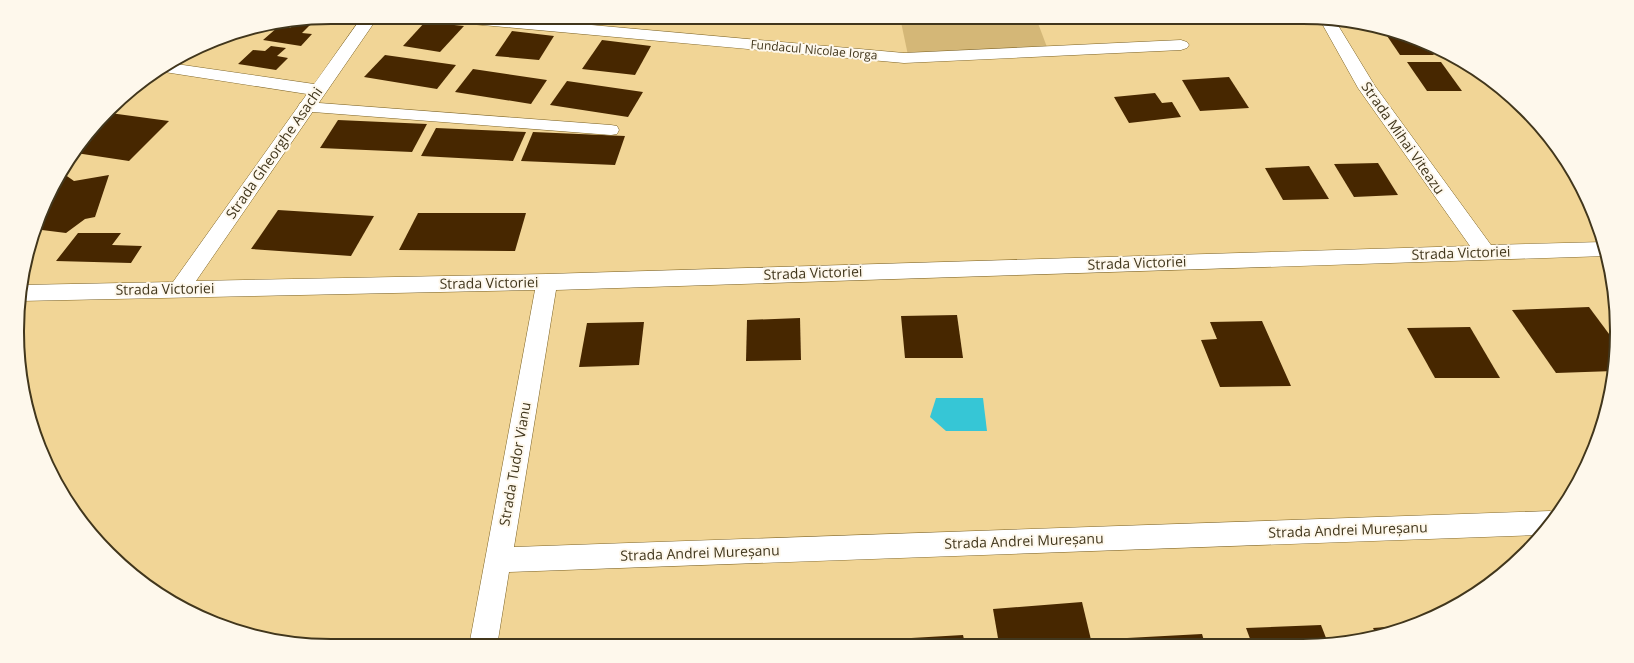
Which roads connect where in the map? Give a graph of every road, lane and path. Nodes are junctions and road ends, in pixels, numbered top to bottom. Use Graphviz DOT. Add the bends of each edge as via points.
graph roads {
  1 [pos="365,24"];
  2 [pos="527,24"];
  3 [pos="1329,26"];
  4 [pos="1181,45"];
  5 [pos="173,68"];
  6 [pos="318,90"];
  7 [pos="306,107"];
  8 [pos="611,130"];
  9 [pos="1599,249"];
  10 [pos="1485,252"];
  11 [pos="547,282"];
  12 [pos="178,289"];
  13 [pos="27,293"];
  14 [pos="1543,522"];
  15 [pos="498,560"];
  16 [pos="484,639"];
  1 -- 6 [label="street, Strada Gheorghe Asachi"];
  2 -- 4 [label="street, Fundacul Nicolae Iorga" via="904,58"];
  3 -- 10 [label="street, Strada Mihai Viteazu" via="1367,88"];
  5 -- 6 [label="street"];
  6 -- 7 [label="street, Strada Gheorghe Asachi"];
  7 -- 8 [label="lane"];
  7 -- 12 [label="street, Strada Gheorghe Asachi"];
  9 -- 10 [label="street, Strada Victoriei"];
  10 -- 11 [label="street, Strada Victoriei"];
  11 -- 12 [label="street, Strada Victoriei"];
  11 -- 15 [label="street, Strada Tudor Vianu"];
  12 -- 13 [label="street, Strada Victoriei"];
  14 -- 15 [label="street, Strada Andrei Mureșanu"];
  15 -- 16 [label="street, Strada Tudor Vianu"];
}
